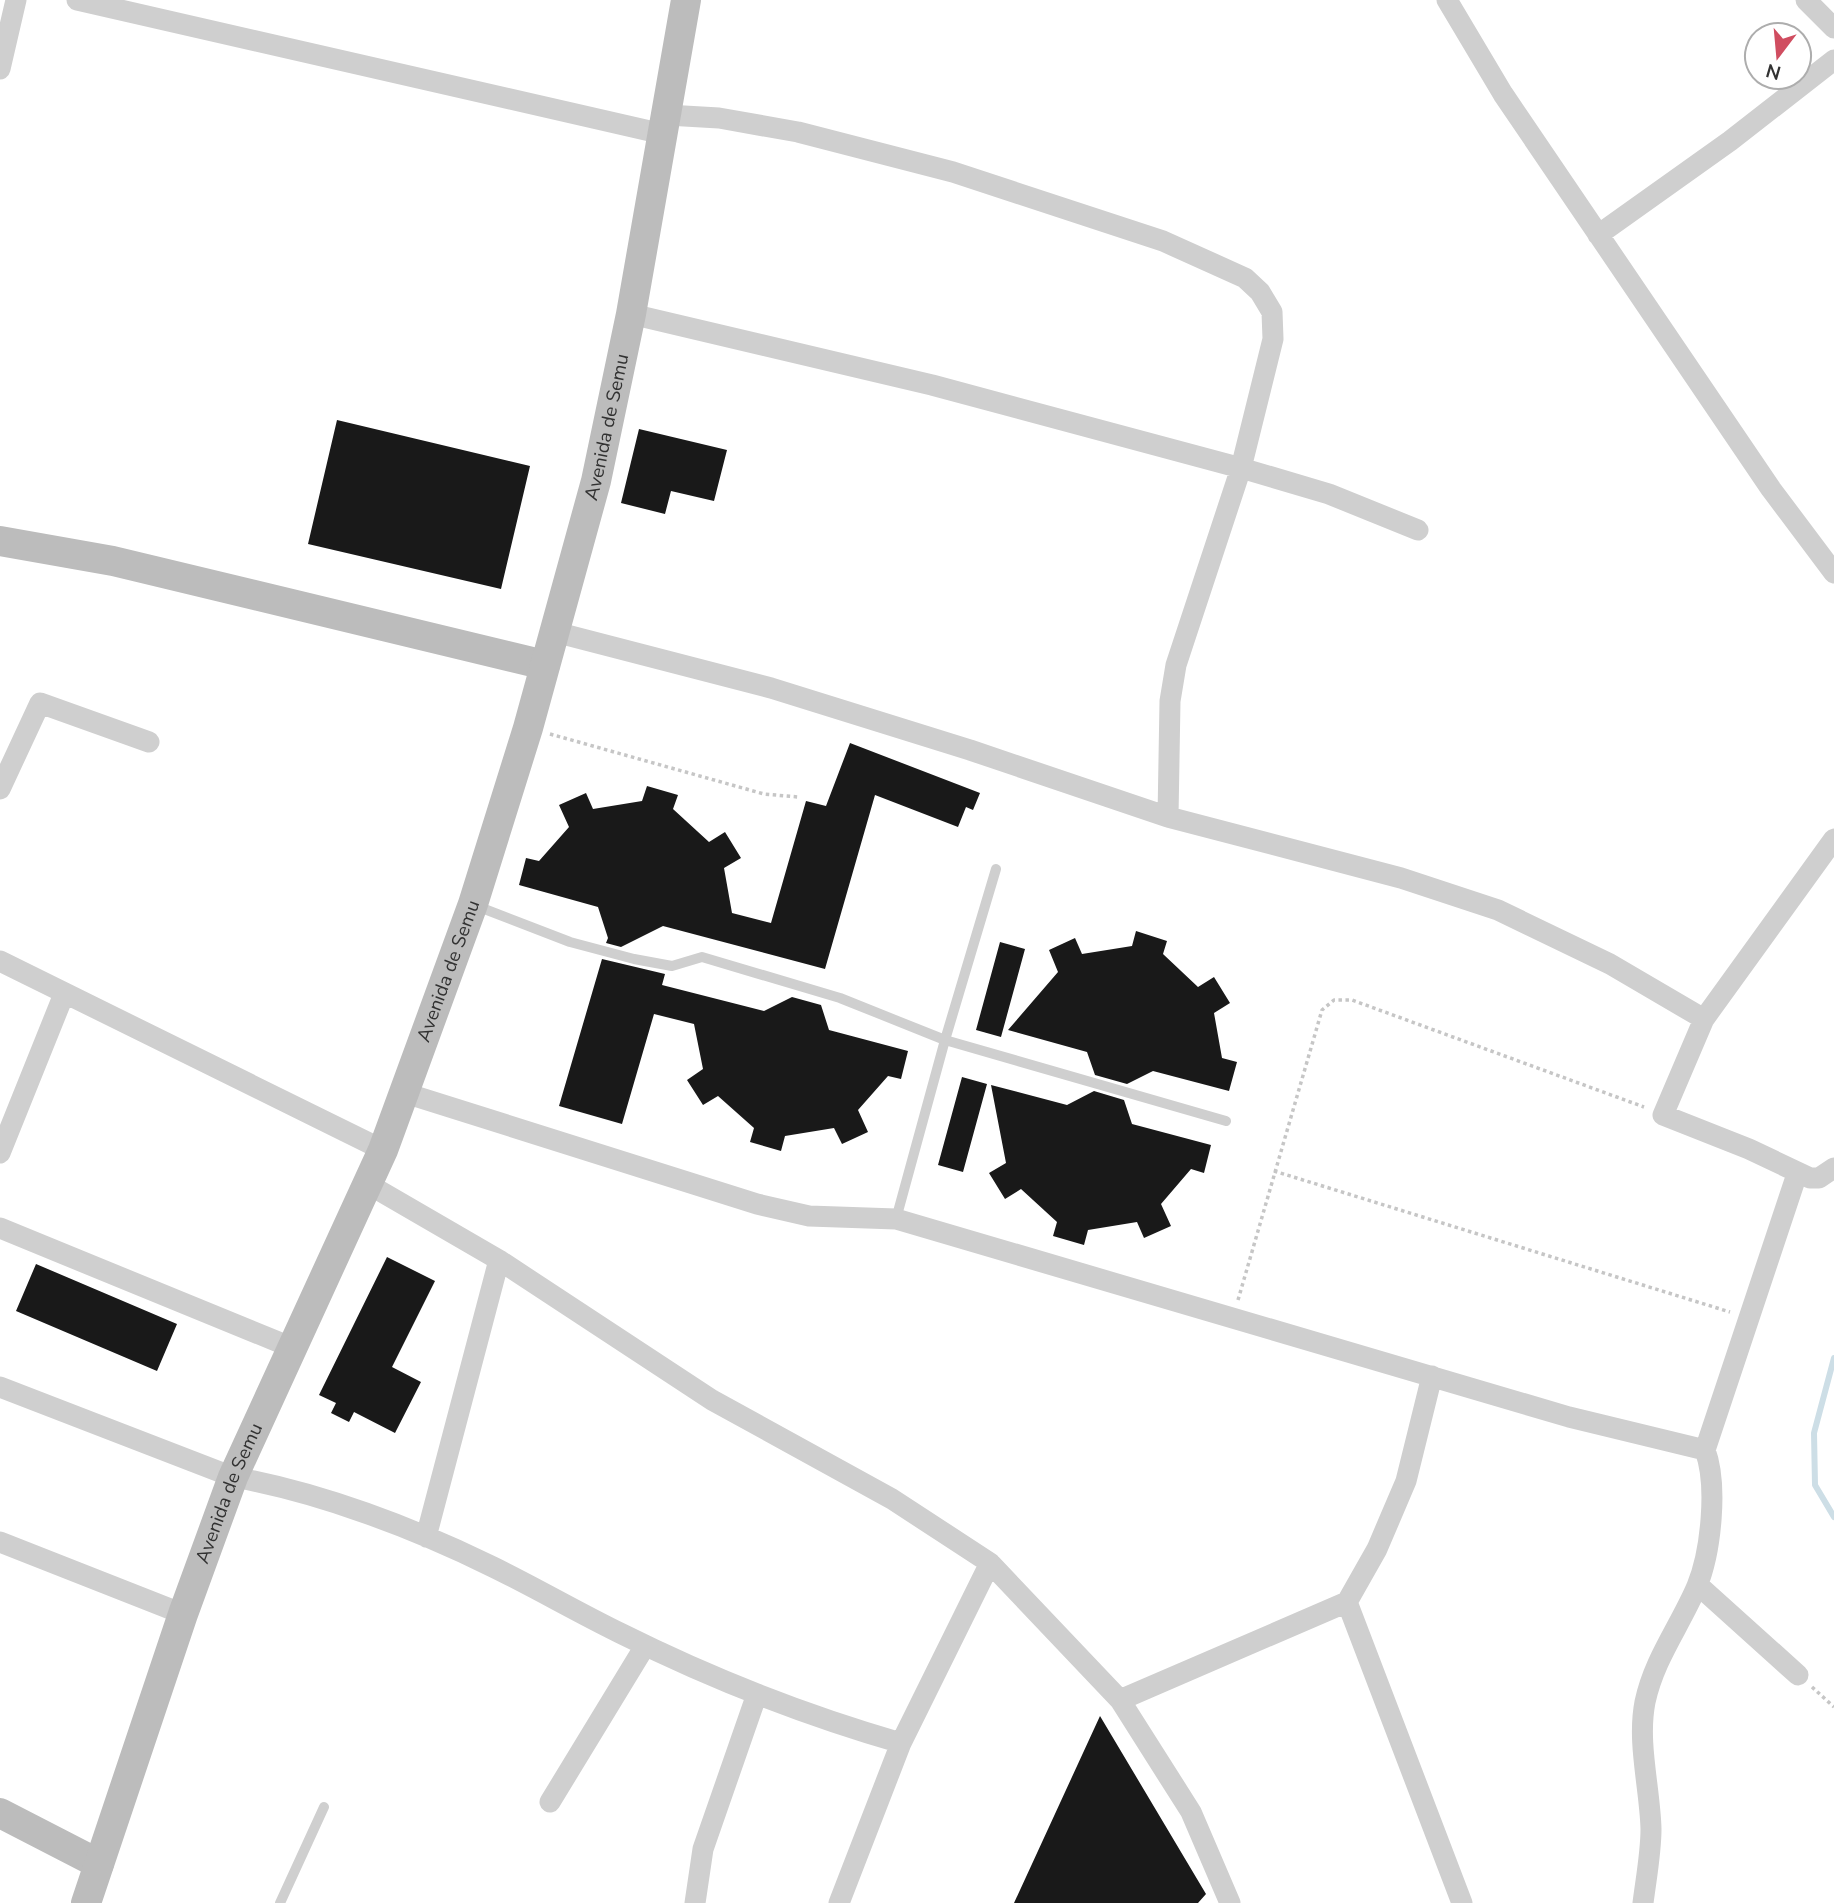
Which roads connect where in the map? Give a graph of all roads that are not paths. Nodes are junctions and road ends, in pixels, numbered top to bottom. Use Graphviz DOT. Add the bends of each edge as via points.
graph roads {
  1 [pos="16,0"];
  2 [pos="77,0"];
  3 [pos="687,0"];
  4 [pos="1447,0"];
  5 [pos="1806,0"];
  6 [pos="1834,28"];
  7 [pos="1834,60"];
  8 [pos="0,69"];
  9 [pos="665,125"];
  10 [pos="1598,235"];
  11 [pos="631,314"];
  12 [pos="1241,468"];
  13 [pos="1418,530"];
  14 [pos="0,541"];
  15 [pos="1834,573"];
  16 [pos="555,632"];
  17 [pos="545,665"];
  18 [pos="149,741"];
  19 [pos="0,789"];
  20 [pos="1168,817"];
  21 [pos="1834,839"];
  22 [pos="996,869"];
  23 [pos="473,904"];
  24 [pos="0,961"];
  25 [pos="64,994"];
  26 [pos="1704,1019"];
  27 [pos="944,1040"];
  28 [pos="405,1093"];
  29 [pos="1226,1121"];
  30 [pos="383,1150"];
  31 [pos="0,1153"];
  32 [pos="1834,1168"];
  33 [pos="1797,1174"];
  34 [pos="368,1184"];
  35 [pos="896,1219"];
  36 [pos="0,1228"];
  37 [pos="499,1260"];
  38 [pos="293,1348"];
  39 [pos="1432,1377"];
  40 [pos="0,1387"];
  41 [pos="1705,1450"];
  42 [pos="233,1476"];
  43 [pos="426,1537"];
  44 [pos="0,1542"];
  45 [pos="990,1563"];
  46 [pos="1698,1585"];
  47 [pos="1347,1602"];
  48 [pos="183,1614"];
  49 [pos="645,1646"];
  50 [pos="1798,1675"];
  51 [pos="757,1694"];
  52 [pos="1120,1700"];
  53 [pos="901,1743"];
  54 [pos="550,1802"];
  55 [pos="324,1807"];
  56 [pos="0,1814"];
  57 [pos="99,1864"];
  58 [pos="86,1903"];
  59 [pos="280,1903"];
  60 [pos="695,1903"];
  61 [pos="839,1903"];
  62 [pos="1230,1903"];
  63 [pos="1462,1903"];
  64 [pos="1643,1903"];
  1 -- 8 [label="street"];
  2 -- 9 [label="street"];
  3 -- 9 [label="main road, Avenida de Semu"];
  4 -- 10 [label="street" via="1503,94"];
  5 -- 6 [label="street"];
  7 -- 10 [label="street" via="1720,149"];
  9 -- 11 [label="main road, Avenida de Semu"];
  9 -- 12 [label="street" via="719,118 798,132 953,172 1163,241 1245,278 1272,312 1273,339"];
  10 -- 15 [label="street" via="1771,489"];
  11 -- 12 [label="street" via="932,385"];
  11 -- 16 [label="main road, Avenida de Semu" via="596,481"];
  12 -- 13 [label="street" via="1329,494"];
  12 -- 20 [label="street" via="1176,665 1170,701"];
  14 -- 17 [label="main road" via="113,561"];
  16 -- 17 [label="main road, Avenida de Semu"];
  16 -- 20 [label="street" via="771,688"];
  17 -- 23 [label="main road, Avenida de Semu"];
  18 -- 19 [label="street" via="40,703"];
  20 -- 26 [label="street" via="1401,878 1498,910 1586,951"];
  21 -- 26 [label="street"];
  22 -- 27 [label="lane"];
  23 -- 27 [label="lane" via="569,942 634,959 672,966 702,957 840,998"];
  23 -- 28 [label="main road, Avenida de Semu"];
  24 -- 25 [label="street"];
  25 -- 30 [label="street"];
  25 -- 31 [label="street"];
  26 -- 33 [label="street" via="1662,1115 1749,1149"];
  27 -- 29 [label="lane"];
  27 -- 35 [label="lane"];
  28 -- 30 [label="main road, Avenida de Semu"];
  28 -- 35 [label="street" via="757,1204 809,1216"];
  30 -- 34 [label="main road, Avenida de Semu"];
  32 -- 33 [label="street" via="1819,1178"];
  33 -- 41 [label="street"];
  34 -- 37 [label="street"];
  34 -- 38 [label="main road, Avenida de Semu"];
  35 -- 39 [label="street"];
  36 -- 38 [label="street"];
  37 -- 43 [label="street"];
  37 -- 45 [label="street" via="712,1400 892,1499"];
  38 -- 42 [label="main road, Avenida de Semu"];
  39 -- 41 [label="street"];
  39 -- 47 [label="street" via="1406,1481 1377,1549"];
  40 -- 42 [label="street"];
  41 -- 46 [label="street" via="1712,1486"];
  42 -- 43 [label="street" via="273,1484"];
  42 -- 48 [label="main road, Avenida de Semu"];
  43 -- 49 [label="street"];
  44 -- 48 [label="street"];
  45 -- 52 [label="street"];
  45 -- 53 [label="street"];
  46 -- 50 [label="street"];
  46 -- 64 [label="street" via="1650,1679 1644,1706 1651,1830"];
  47 -- 52 [label="street"];
  47 -- 63 [label="street"];
  48 -- 57 [label="main road, Avenida de Semu"];
  49 -- 51 [label="street"];
  49 -- 54 [label="street"];
  51 -- 53 [label="street"];
  51 -- 60 [label="street" via="703,1849"];
  52 -- 62 [label="street" via="1191,1812"];
  53 -- 61 [label="street"];
  55 -- 59 [label="lane"];
  56 -- 57 [label="main road"];
  57 -- 58 [label="main road, Avenida de Semu"];
}
